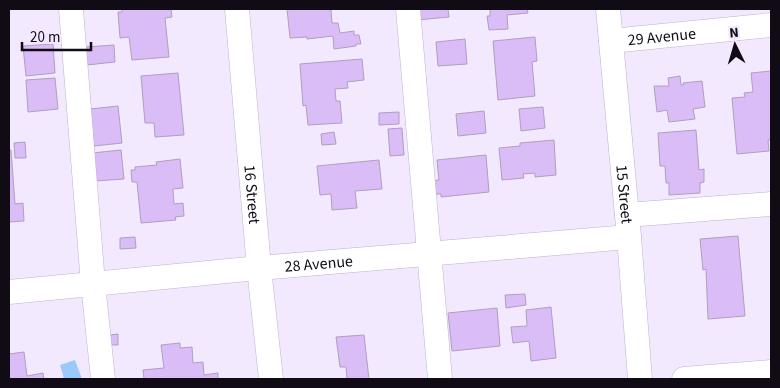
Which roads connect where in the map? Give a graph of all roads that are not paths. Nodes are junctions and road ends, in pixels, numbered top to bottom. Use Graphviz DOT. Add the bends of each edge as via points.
graph roads {
  1 [pos="71,9"];
  2 [pos="237,9"];
  3 [pos="408,9"];
  4 [pos="608,9"];
  5 [pos="771,25"];
  6 [pos="611,41"];
  7 [pos="771,204"];
  8 [pos="628,226"];
  9 [pos="428,253"];
  10 [pos="259,268"];
  11 [pos="93,284"];
  12 [pos="9,292"];
  13 [pos="771,372"];
  14 [pos="103,379"];
  15 [pos="271,379"];
  16 [pos="440,379"];
  17 [pos="640,379"];
  18 [pos="684,379"];
  1 -- 11 [label="street"];
  2 -- 10 [label="street, 16 Street"];
  3 -- 9 [label="street"];
  4 -- 6 [label="street, 15 Street"];
  5 -- 6 [label="street, 29 Avenue"];
  6 -- 8 [label="street, 15 Street"];
  7 -- 8 [label="street, 28 Avenue"];
  8 -- 9 [label="street, 28 Avenue"];
  8 -- 17 [label="street, 15 Street"];
  9 -- 10 [label="street, 28 Avenue"];
  9 -- 16 [label="street"];
  10 -- 11 [label="street, 28 Avenue"];
  10 -- 15 [label="street, 16 Street"];
  11 -- 12 [label="street, 28 Avenue"];
  11 -- 14 [label="street"];
  13 -- 18 [label="street"];
}
